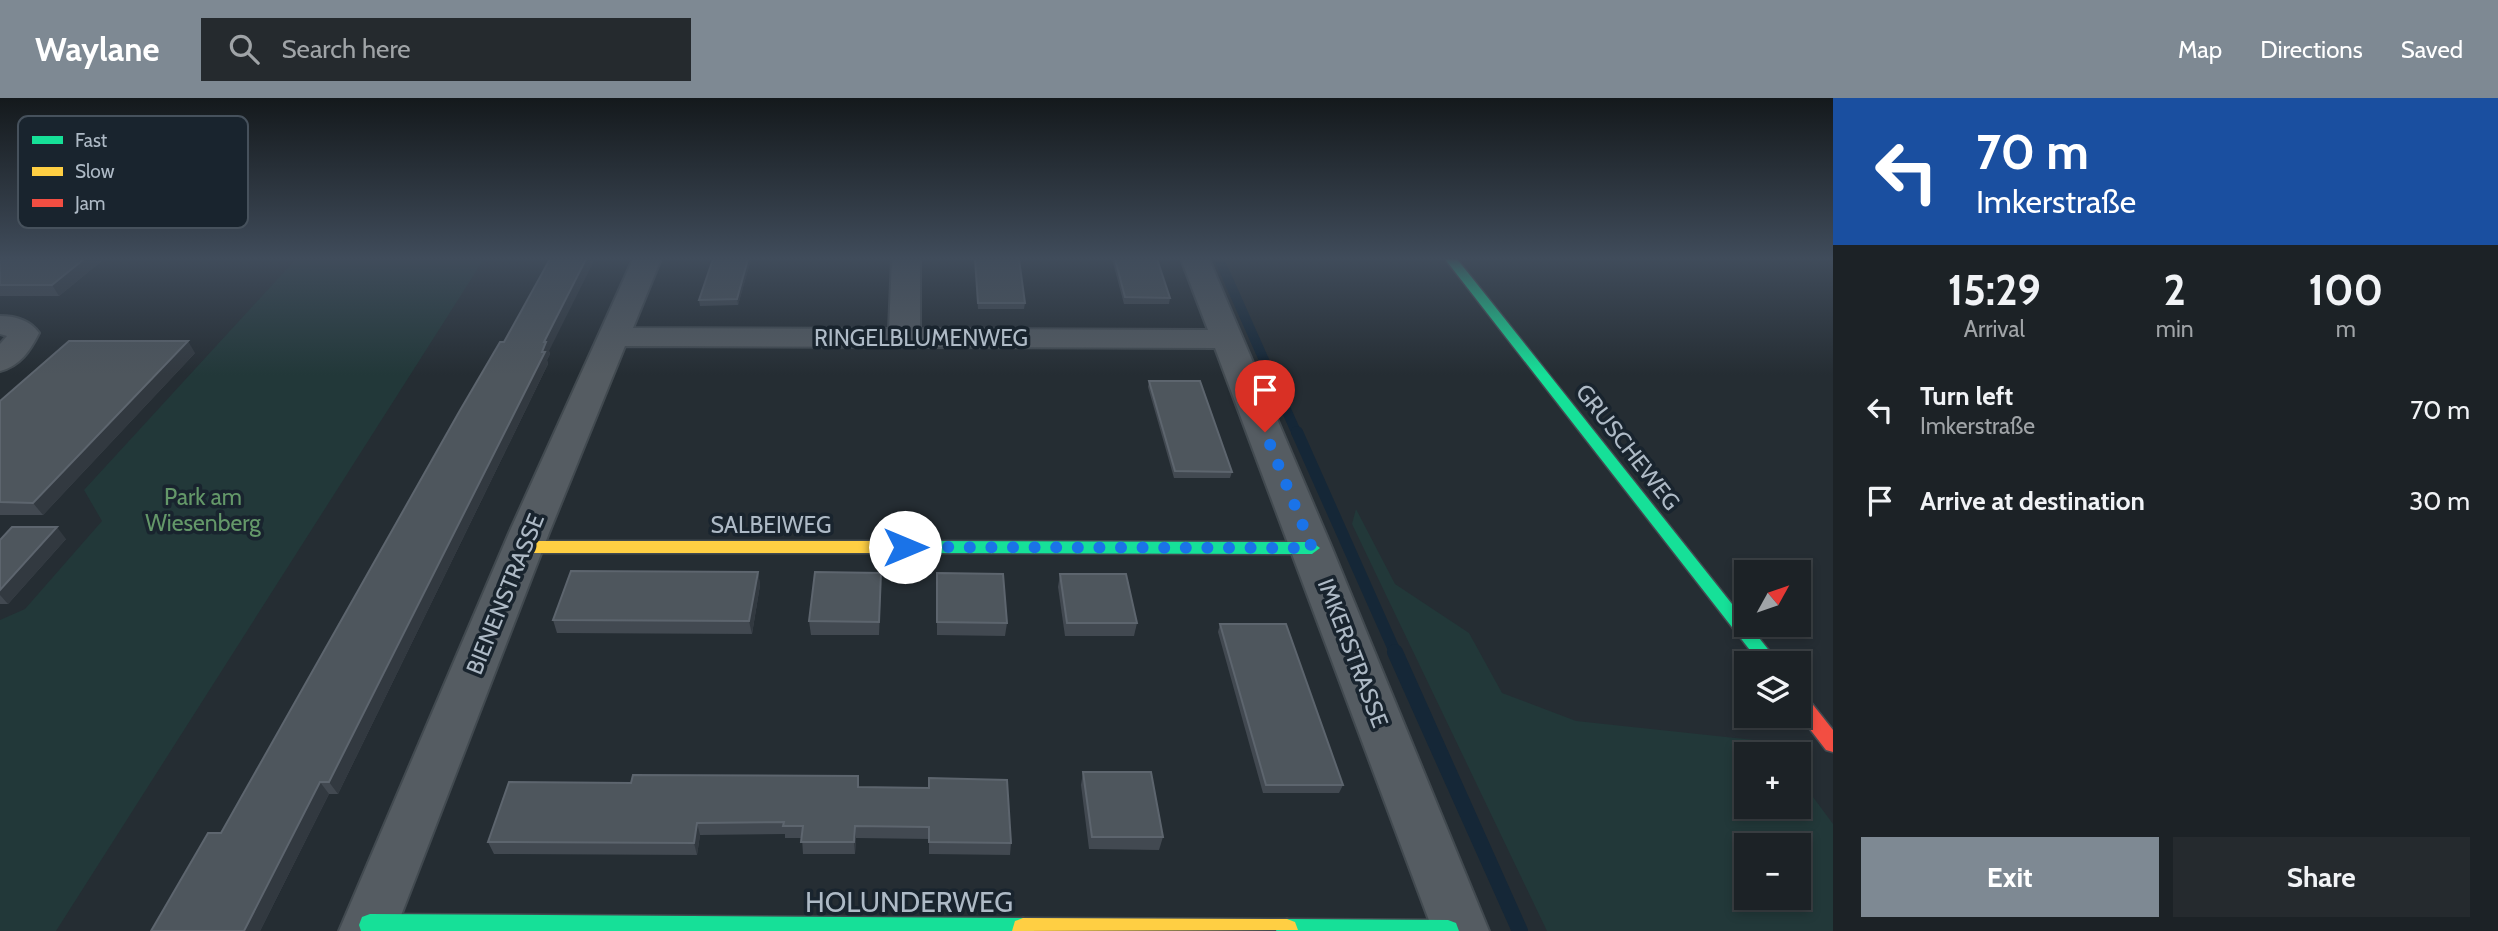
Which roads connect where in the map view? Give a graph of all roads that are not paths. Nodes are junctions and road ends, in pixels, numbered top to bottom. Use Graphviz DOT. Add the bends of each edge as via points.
graph roads {
  1 [pos="631,298"];
  2 [pos="905,298"];
  3 [pos="1211,298"];
  4 [pos="1482,298"];
  5 [pos="12,329"];
  6 [pos="614,337"];
  7 [pos="904,338"];
  8 [pos="1227,339"];
  9 [pos="0,361"];
  10 [pos="524,547"];
  11 [pos="1312,548"];
  12 [pos="1761,651"];
  13 [pos="1811,716"];
  14 [pos="1833,744"];
  15 [pos="369,928"];
  16 [pos="1448,931"];
  17 [pos="1461,931"];
  1 -- 6 [label="street, BIENENSTRASSE"];
  2 -- 7 [label="street"];
  3 -- 8 [label="street, IMKERSTRASSE"];
  4 -- 12 [label="street, GRUSCHEWEG"];
  5 -- 9 [label="street" via="17,346"];
  6 -- 7 [label="street, RINGELBLUMENWEG"];
  6 -- 10 [label="street, BIENENSTRASSE"];
  7 -- 8 [label="street, RINGELBLUMENWEG"];
  8 -- 11 [label="street, IMKERSTRASSE"];
  10 -- 11 [label="street, SALBEIWEG"];
  10 -- 15 [label="street, BIENENSTRASSE"];
  11 -- 17 [label="street, IMKERSTRASSE"];
  13 -- 14 [label="street"];
  15 -- 16 [label="street, HOLUNDERWEG"];
}
